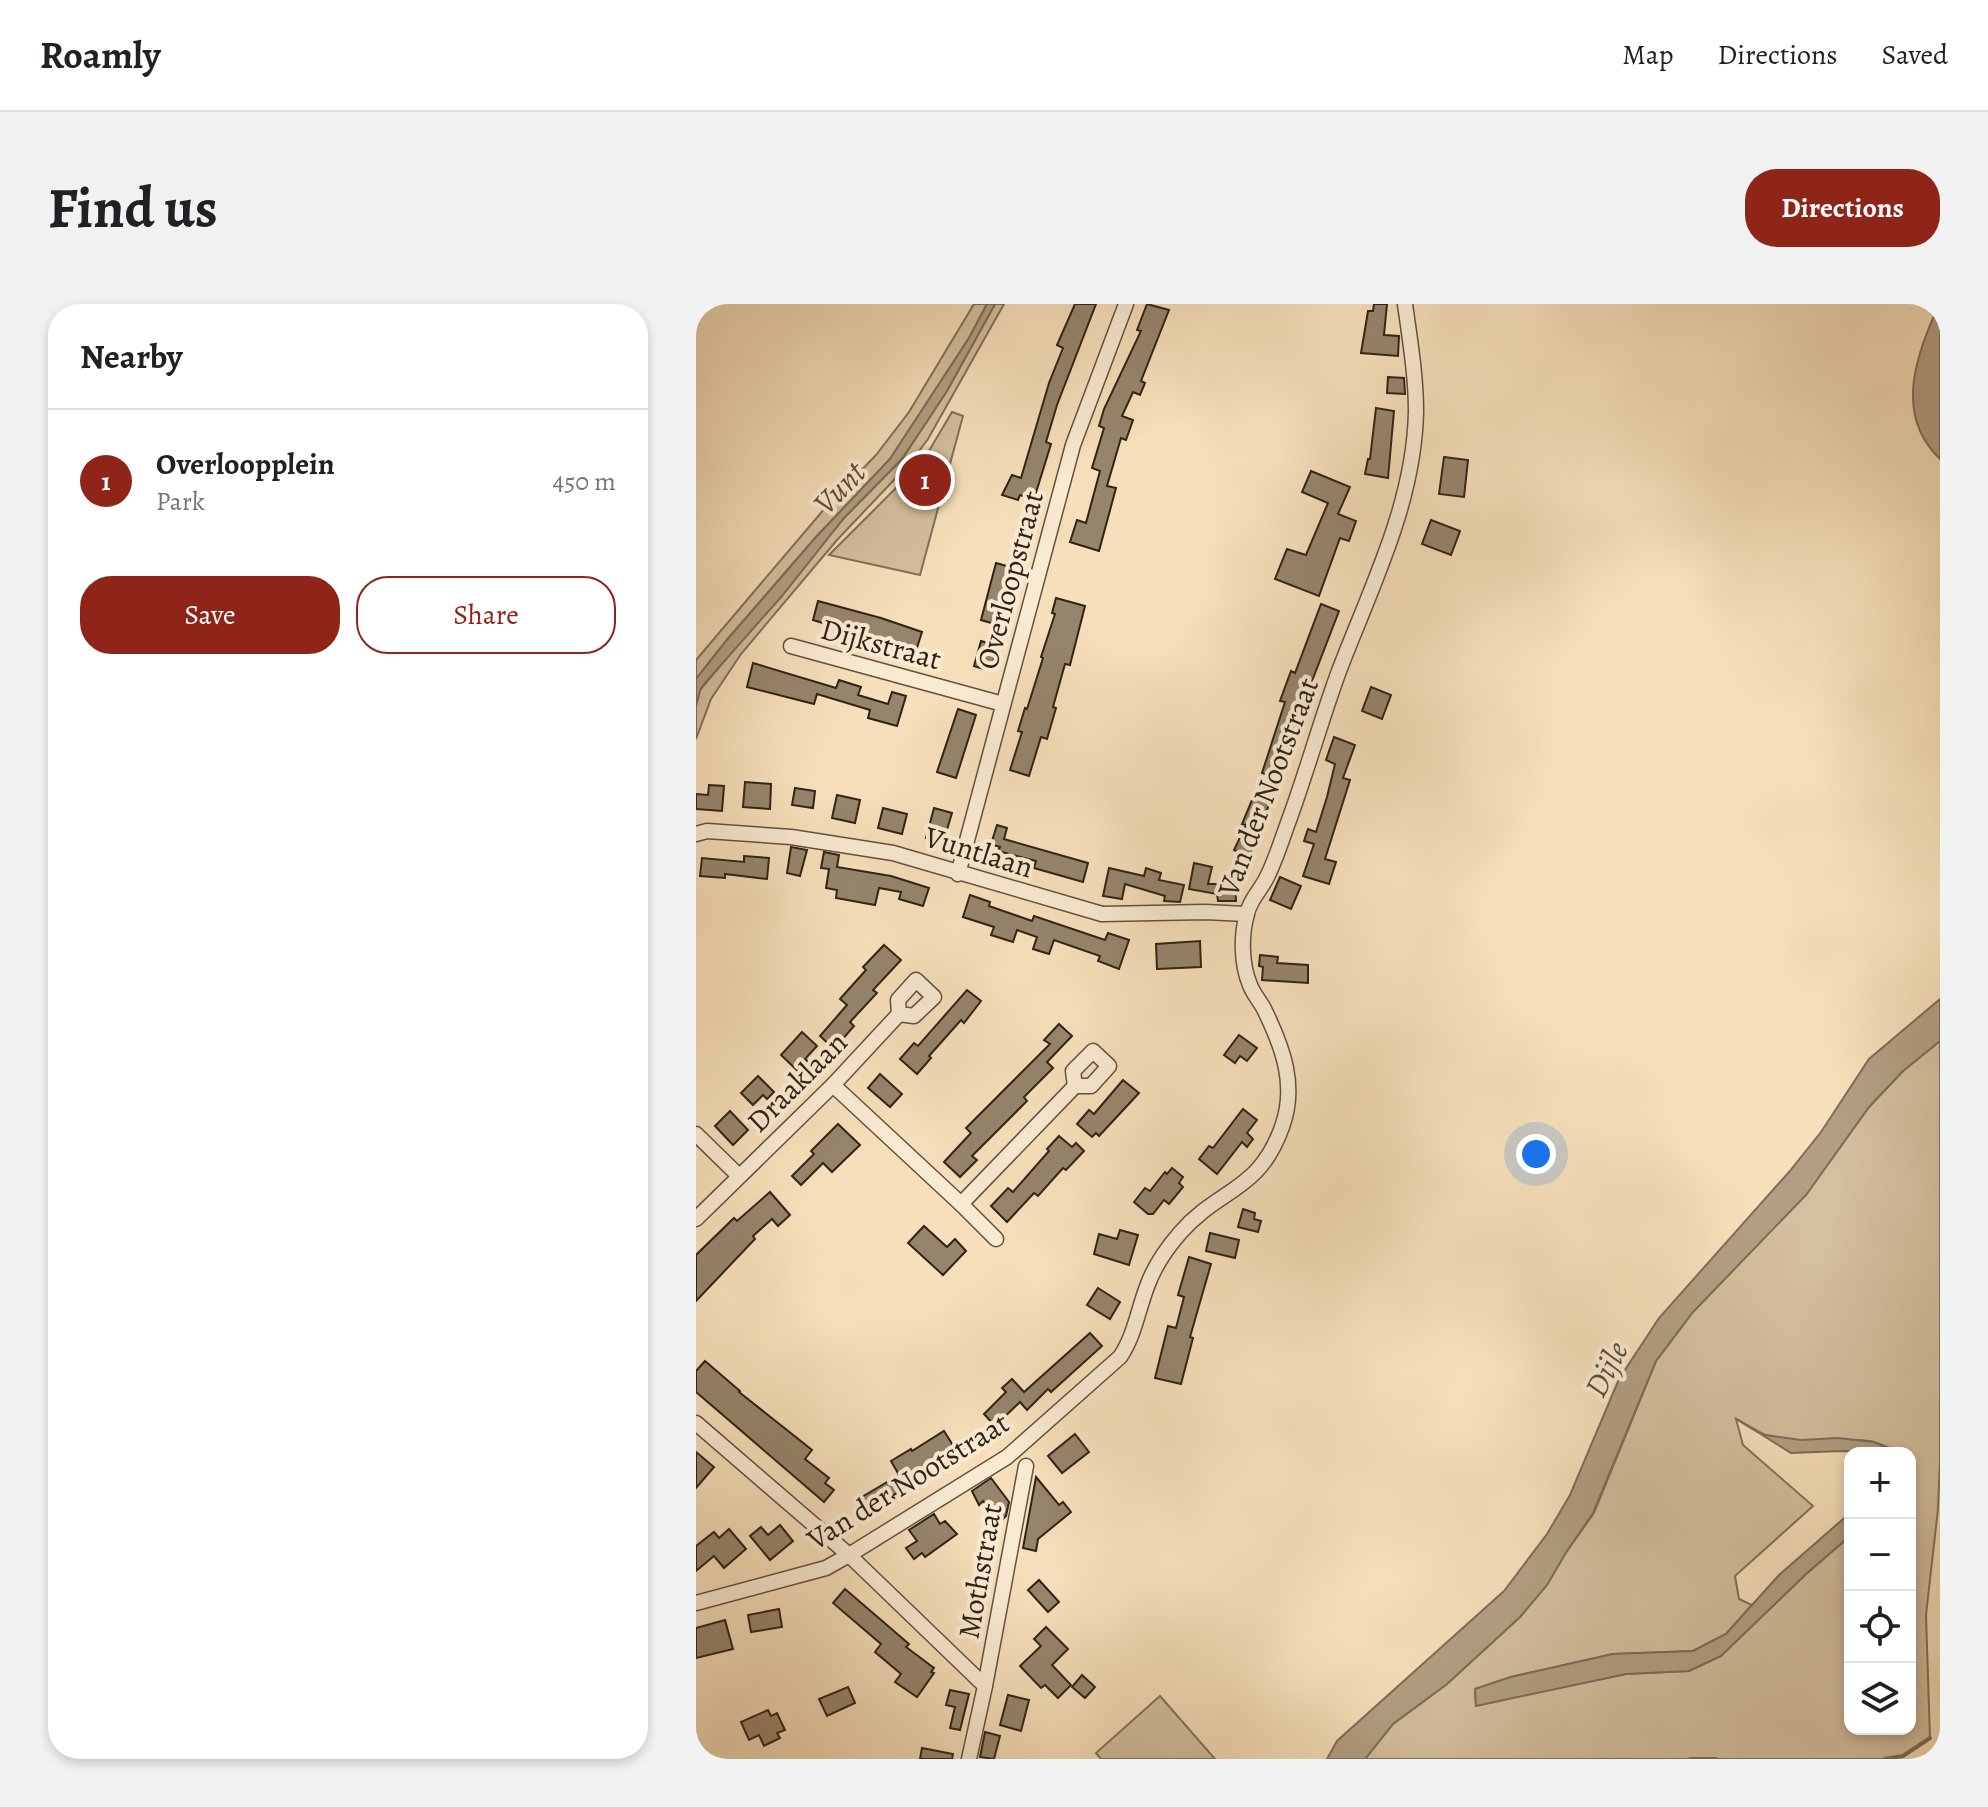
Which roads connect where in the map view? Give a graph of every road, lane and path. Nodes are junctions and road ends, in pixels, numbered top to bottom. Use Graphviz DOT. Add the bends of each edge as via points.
graph roads {
  1 [pos="1126,304"];
  2 [pos="1405,304"];
  3 [pos="791,646"];
  4 [pos="1003,704"];
  5 [pos="696,834"];
  6 [pos="958,874"];
  7 [pos="1246,914"];
  8 [pos="899,1014"];
  9 [pos="833,1085"];
  10 [pos="1075,1086"];
  11 [pos="696,1134"];
  12 [pos="739,1176"];
  13 [pos="961,1204"];
  14 [pos="696,1219"];
  15 [pos="996,1239"];
  16 [pos="696,1423"];
  17 [pos="1026,1466"];
  18 [pos="849,1555"];
  19 [pos="696,1603"];
  20 [pos="985,1686"];
  21 [pos="969,1759"];
  1 -- 4 [label="street, Overloopstraat" via="1073,445"];
  2 -- 7 [label="street, Van der Nootstraat" via="1416,414 1403,502 1298,797 1267,877"];
  3 -- 4 [label="street, Dijkstraat"];
  4 -- 6 [label="street, Overloopstraat"];
  5 -- 6 [label="street, Vuntlaan" via="791,837 893,853"];
  6 -- 7 [label="street, Vuntlaan" via="1102,914"];
  7 -- 18 [label="street, Van der Nootstraat" via="1243,956 1250,985 1286,1061 1290,1095 1269,1157 1249,1181 1195,1217 1170,1245 1148,1283 1120,1357 1007,1457"];
  8 -- 9 [label="street, Draaklaan"];
  9 -- 12 [label="street, Draaklaan"];
  9 -- 13 [label="street"];
  10 -- 13 [label="street"];
  11 -- 12 [label="street"];
  12 -- 14 [label="street, Draaklaan"];
  13 -- 15 [label="street"];
  16 -- 18 [label="street, Mothstraat"];
  17 -- 20 [label="street, Mothstraat"];
  18 -- 19 [label="street, Van der Nootstraat" via="826,1568"];
  18 -- 20 [label="street, Mothstraat"];
  20 -- 21 [label="street, Mothstraat"];
}
